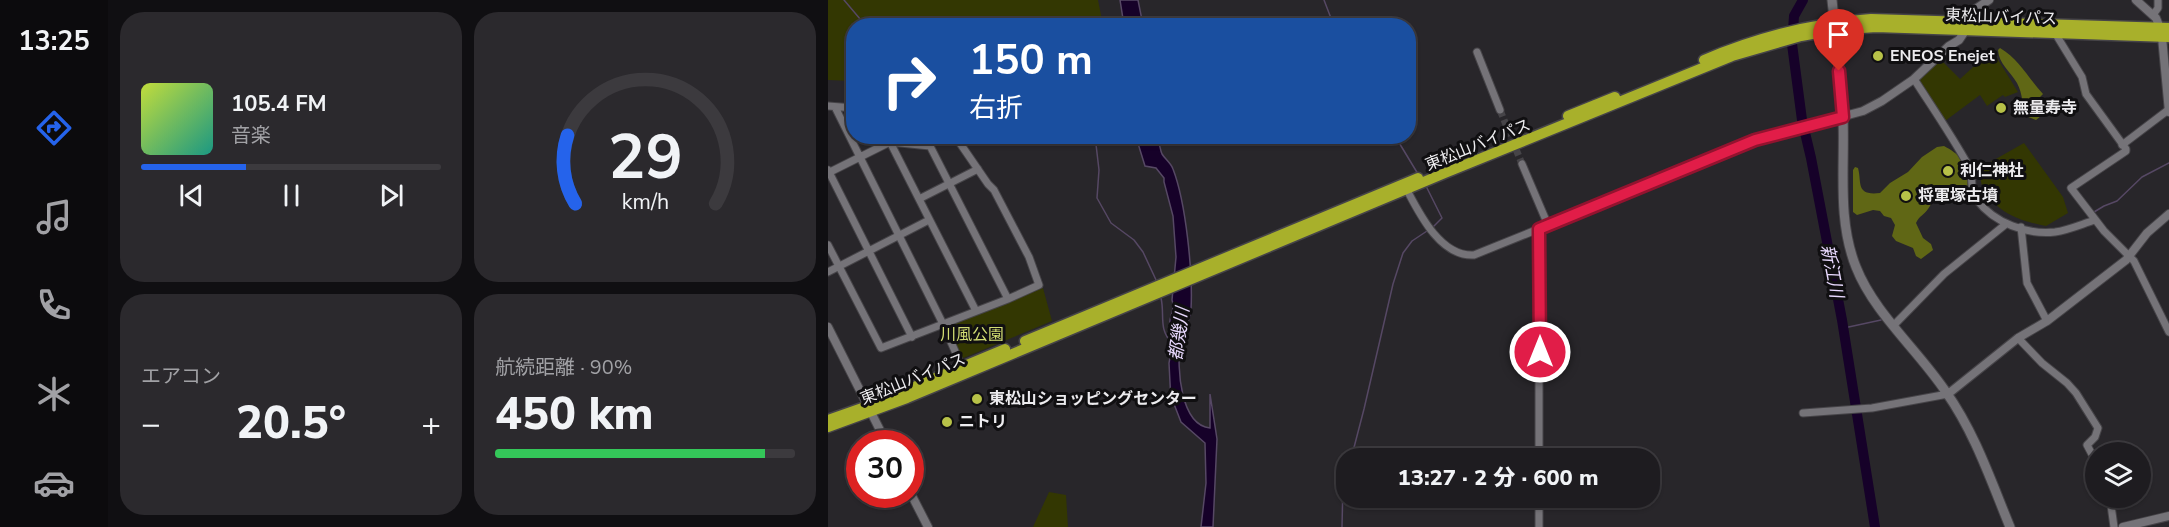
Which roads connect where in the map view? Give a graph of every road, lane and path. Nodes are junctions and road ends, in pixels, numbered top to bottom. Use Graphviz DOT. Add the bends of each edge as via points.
graph roads {
  1 [pos="1832,0"];
  2 [pos="1989,0"];
  3 [pos="2136,0"];
  4 [pos="2158,0"];
  5 [pos="2153,15"];
  6 [pos="1969,26"];
  7 [pos="1834,27"];
  8 [pos="2055,33"];
  9 [pos="1781,37"];
  10 [pos="2165,38"];
  11 [pos="1477,52"];
  12 [pos="1914,79"];
  13 [pos="831,106"];
  14 [pos="846,107"];
  15 [pos="1500,110"];
  16 [pos="2169,111"];
  17 [pos="1843,117"];
  18 [pos="846,133"];
  19 [pos="852,144"];
  20 [pos="881,144"];
  21 [pos="892,144"];
  22 [pos="918,144"];
  23 [pos="961,144"];
  24 [pos="2122,145"];
  25 [pos="859,157"];
  26 [pos="1715,158"];
  27 [pos="1522,164"];
  28 [pos="978,169"];
  29 [pos="828,172"];
  30 [pos="949,183"];
  31 [pos="1407,190"];
  32 [pos="919,199"];
  33 [pos="2169,214"];
  34 [pos="929,220"];
  35 [pos="2095,220"];
  36 [pos="2006,224"];
  37 [pos="1548,225"];
  38 [pos="2021,228"];
  39 [pos="1539,229"];
  40 [pos="898,236"];
  41 [pos="828,245"];
  42 [pos="1264,246"];
  43 [pos="869,251"];
  44 [pos="2130,256"];
  45 [pos="839,266"];
  46 [pos="828,272"];
  47 [pos="1008,299"];
  48 [pos="976,311"];
  49 [pos="2047,321"];
  50 [pos="944,324"];
  51 [pos="1074,325"];
  52 [pos="1894,325"];
  53 [pos="828,327"];
  54 [pos="2169,332"];
  55 [pos="912,336"];
  56 [pos="2018,338"];
  57 [pos="962,367"];
  58 [pos="1948,394"];
  59 [pos="869,409"];
  60 [pos="1803,413"];
  61 [pos="828,420"];
  62 [pos="828,427"];
  63 [pos="880,430"];
  64 [pos="2090,442"];
  65 [pos="1539,448"];
  66 [pos="918,508"];
  67 [pos="1539,508"];
  68 [pos="2111,508"];
  69 [pos="2169,516"];
  70 [pos="928,527"];
  71 [pos="1539,527"];
  72 [pos="2010,527"];
  73 [pos="2114,527"];
  74 [pos="2123,527"];
  1 -- 7 [label="main road"];
  2 -- 6 [label="street" via="1977,8"];
  3 -- 5 [label="street"];
  4 -- 5 [label="street"];
  5 -- 10 [label="street"];
  6 -- 7 [label="highway, 東松山バイパス"];
  6 -- 8 [label="highway, 東松山バイパス"];
  6 -- 10 [label="highway, 東松山バイパス"];
  6 -- 12 [label="street" via="1959,40"];
  7 -- 9 [label="highway, 東松山バイパス"];
  7 -- 17 [label="main road"];
  8 -- 10 [label="highway, 東松山バイパス"];
  8 -- 24 [label="street" via="2082,77 2086,94"];
  9 -- 31 [label="highway, 東松山バイパス"];
  9 -- 42 [label="highway, 東松山バイパス" via="1742,44"];
  10 -- 16 [label="street"];
  11 -- 15 [label="street"];
  12 -- 17 [label="street" via="1863,111"];
  12 -- 36 [label="street" via="1970,169 1970,188 1977,200"];
  13 -- 14 [label="street"];
  13 -- 18 [label="street"];
  16 -- 24 [label="street"];
  17 -- 26 [label="street" via="1755,140"];
  17 -- 52 [label="main road" via="1847,236 1863,281"];
  19 -- 25 [label="street"];
  20 -- 25 [label="street"];
  21 -- 32 [label="street"];
  22 -- 30 [label="street" via="930,146"];
  23 -- 28 [label="street"];
  24 -- 35 [label="street" via="2126,151 2071,188"];
  25 -- 29 [label="street"];
  25 -- 40 [label="street"];
  26 -- 37 [label="street"];
  27 -- 37 [label="street"];
  28 -- 30 [label="street"];
  28 -- 47 [label="street" via="994,190 1039,285"];
  29 -- 43 [label="street"];
  30 -- 32 [label="street"];
  30 -- 47 [label="street"];
  31 -- 39 [label="street" via="1437,236 1451,249 1467,255"];
  31 -- 42 [label="highway, 東松山バイパス"];
  32 -- 34 [label="street"];
  33 -- 44 [label="street" via="2147,233"];
  34 -- 40 [label="street"];
  34 -- 48 [label="street"];
  35 -- 38 [label="street" via="2055,232"];
  35 -- 44 [label="street"];
  36 -- 38 [label="street"];
  36 -- 52 [label="street" via="1944,274"];
  37 -- 39 [label="street"];
  38 -- 49 [label="street" via="2027,283"];
  39 -- 65 [label="street"];
  40 -- 43 [label="street"];
  40 -- 50 [label="street"];
  41 -- 45 [label="street"];
  42 -- 51 [label="highway, 東松山バイパス"];
  43 -- 45 [label="street"];
  43 -- 55 [label="street"];
  44 -- 49 [label="street"];
  44 -- 54 [label="street"];
  45 -- 46 [label="street"];
  45 -- 55 [label="street" via="881,348"];
  47 -- 48 [label="street"];
  48 -- 50 [label="street"];
  49 -- 56 [label="street"];
  50 -- 55 [label="street"];
  50 -- 57 [label="street"];
  51 -- 57 [label="highway, 東松山バイパス"];
  51 -- 59 [label="highway, 東松山バイパス"];
  52 -- 58 [label="main road"];
  53 -- 59 [label="street"];
  56 -- 58 [label="street"];
  56 -- 64 [label="street" via="2067,383 2085,407 2098,429"];
  57 -- 59 [label="highway, 東松山バイパス"];
  58 -- 60 [label="street" via="1872,408"];
  58 -- 72 [label="main road" via="1975,442"];
  59 -- 61 [label="highway, 東松山バイパス"];
  59 -- 62 [label="highway, 東松山バイパス"];
  59 -- 63 [label="street"];
  66 -- 70 [label="street"];
  67 -- 71 [label="street"];
  68 -- 73 [label="street"];
  69 -- 74 [label="street"];
}
